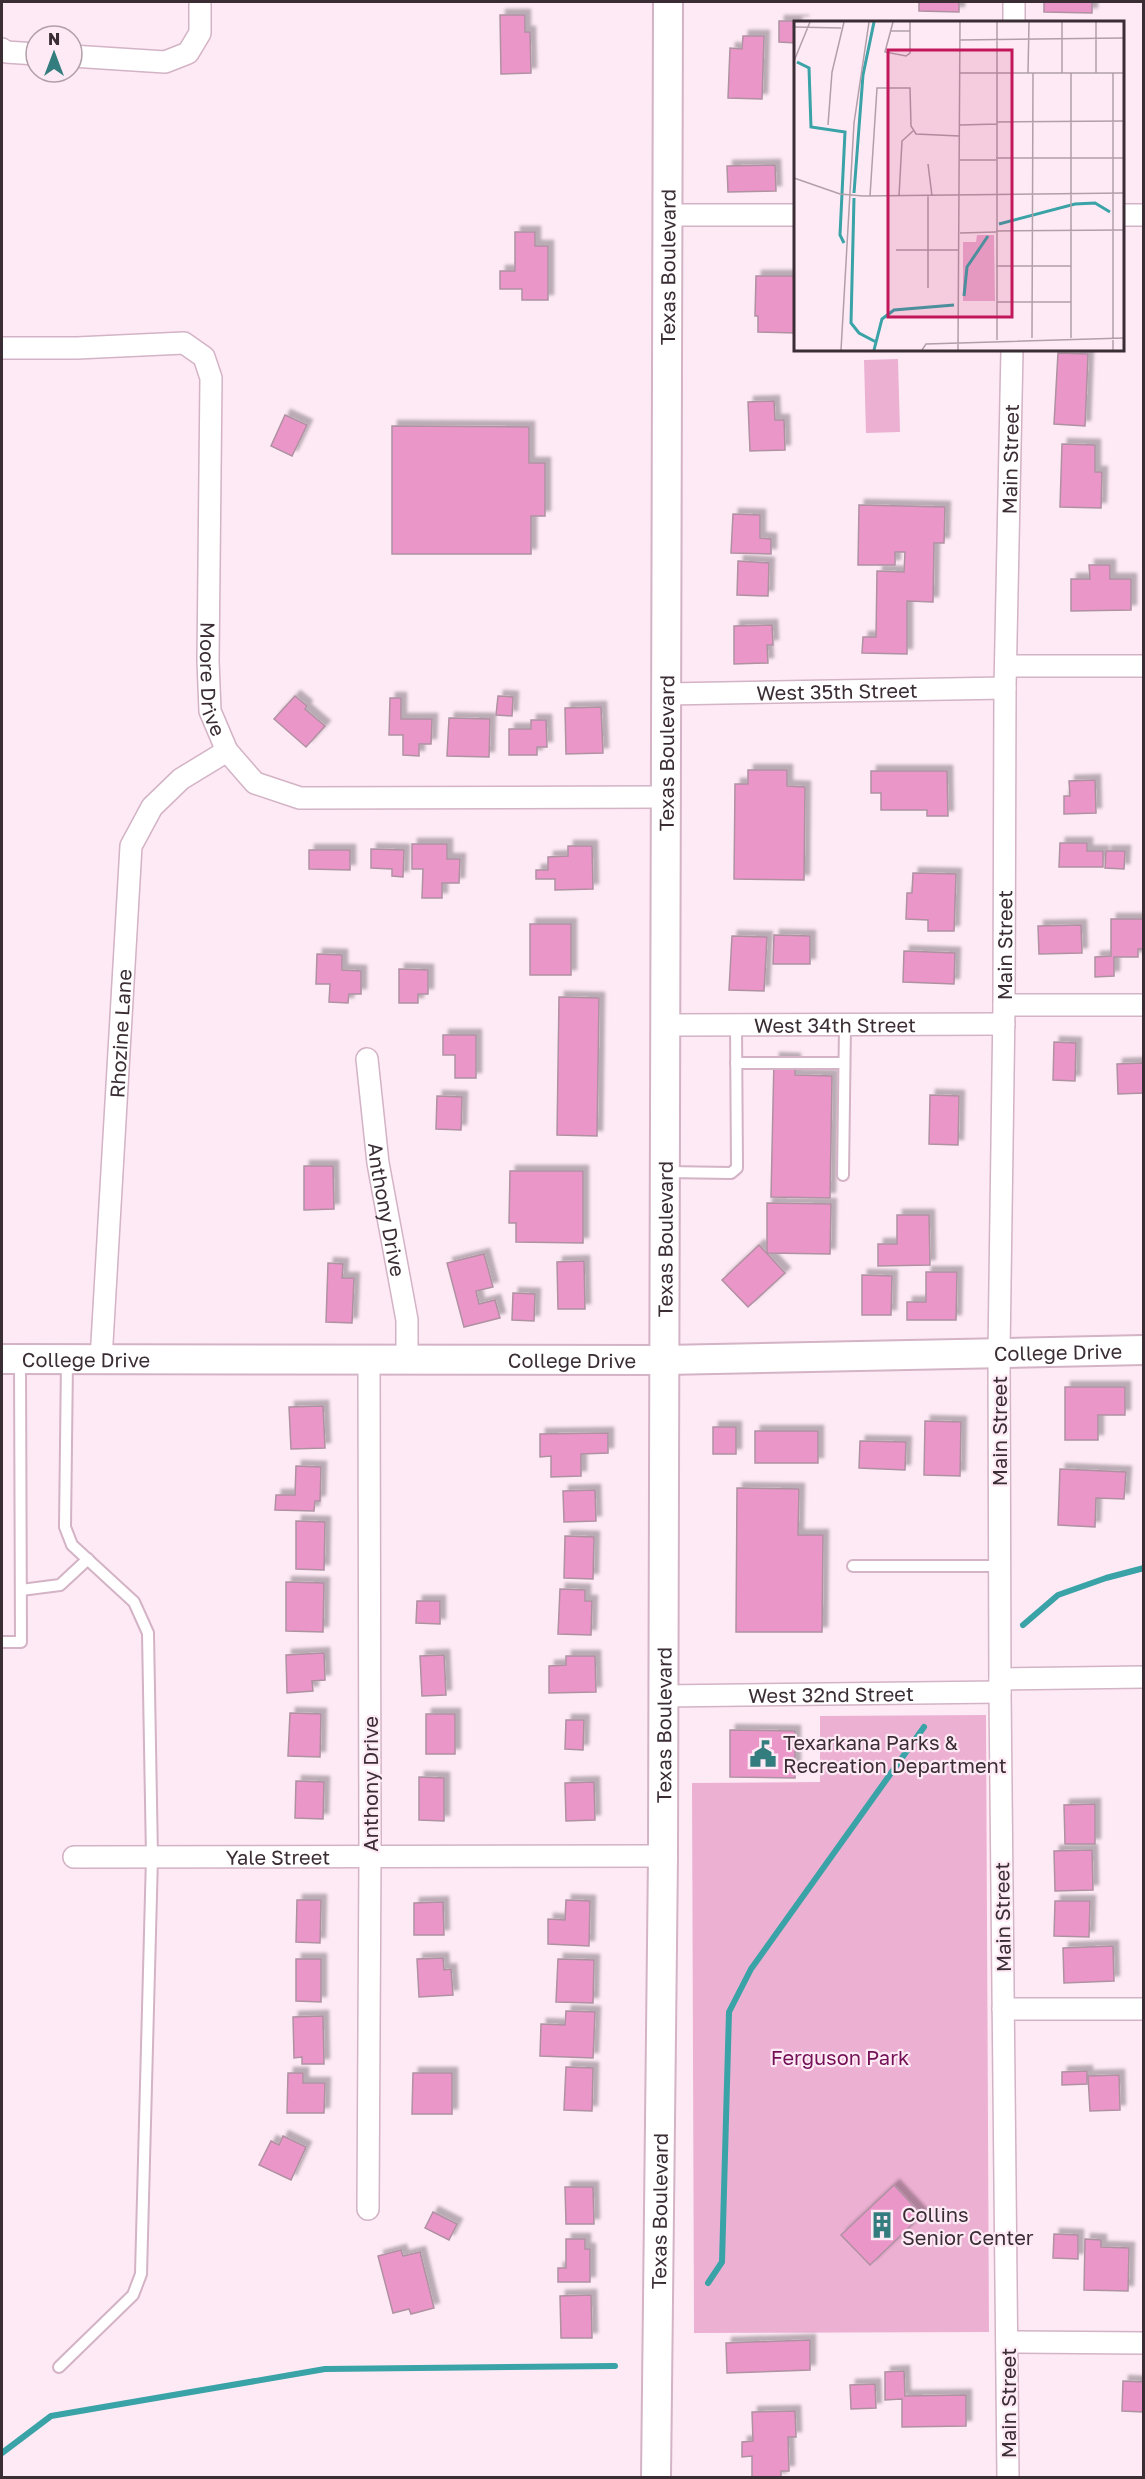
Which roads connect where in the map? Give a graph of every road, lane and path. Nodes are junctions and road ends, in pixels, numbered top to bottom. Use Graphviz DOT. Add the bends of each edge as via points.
graph roads {
  1 [pos="200,2"];
  2 [pos="668,2"];
  3 [pos="1014,2"];
  4 [pos="1014,21"];
  5 [pos="2,49"];
  6 [pos="24,53"];
  7 [pos="84,57"];
  8 [pos="666,215"];
  9 [pos="794,215"];
  10 [pos="1124,215"];
  11 [pos="1143,215"];
  12 [pos="2,348"];
  13 [pos="1012,351"];
  14 [pos="1006,666"];
  15 [pos="1143,666"];
  16 [pos="1005,688"];
  17 [pos="667,694"];
  18 [pos="227,751"];
  19 [pos="664,797"];
  20 [pos="1143,1005"];
  21 [pos="1004,1015"];
  22 [pos="665,1025"];
  23 [pos="736,1025"];
  24 [pos="845,1025"];
  25 [pos="367,1059"];
  26 [pos="844,1063"];
  27 [pos="736,1064"];
  28 [pos="665,1172"];
  29 [pos="843,1175"];
  30 [pos="1143,1350"];
  31 [pos="999,1353"];
  32 [pos="11,1359"];
  33 [pos="369,1359"];
  34 [pos="67,1360"];
  35 [pos="101,1360"];
  36 [pos="407,1360"];
  37 [pos="665,1360"];
  38 [pos="88,1559"];
  39 [pos="853,1566"];
  40 [pos="999,1566"];
  41 [pos="21,1590"];
  42 [pos="2,1642"];
  43 [pos="1143,1677"];
  44 [pos="1000,1685"];
  45 [pos="663,1696"];
  46 [pos="370,1856"];
  47 [pos="663,1856"];
  48 [pos="74,1857"];
  49 [pos="152,1857"];
  50 [pos="1003,2009"];
  51 [pos="1143,2009"];
  52 [pos="368,2209"];
  53 [pos="1007,2342"];
  54 [pos="1143,2343"];
  55 [pos="59,2367"];
  56 [pos="656,2478"];
  57 [pos="1008,2478"];
  1 -- 7 [label="street" via="200,33 188,53 165,62"];
  2 -- 8 [label="main road, Texas Boulevard"];
  3 -- 4 [label="street"];
  5 -- 6 [label="street"];
  8 -- 9 [label="street"];
  8 -- 17 [label="main road, Texas Boulevard"];
  10 -- 11 [label="street"];
  12 -- 18 [label="street, Moore Drive" via="184,343 204,357 211,378 210,711"];
  13 -- 14 [label="street, Main Street"];
  14 -- 15 [label="street"];
  14 -- 16 [label="street, Main Street"];
  16 -- 17 [label="street, West 35th Street"];
  16 -- 21 [label="street, Main Street"];
  17 -- 19 [label="main road, Texas Boulevard"];
  18 -- 19 [label="street, Moore Drive" via="255,783 300,798"];
  18 -- 35 [label="street, Rhozine Lane" via="181,779 152,807 131,846"];
  19 -- 22 [label="main road, Texas Boulevard"];
  20 -- 21 [label="street, West 34th Street"];
  21 -- 24 [label="street, West 34th Street"];
  21 -- 31 [label="street, Main Street"];
  22 -- 23 [label="street, West 34th Street"];
  22 -- 28 [label="main road, Texas Boulevard"];
  23 -- 24 [label="street, West 34th Street"];
  23 -- 27 [label="lane"];
  24 -- 26 [label="lane"];
  25 -- 36 [label="street, Anthony Drive" via="378,1162 407,1320"];
  26 -- 27 [label="lane"];
  26 -- 29 [label="lane"];
  27 -- 28 [label="lane" via="737,1168 730,1173"];
  28 -- 37 [label="main road, Texas Boulevard"];
  30 -- 31 [label="main road, College Drive"];
  31 -- 37 [label="main road, College Drive"];
  31 -- 40 [label="street, Main Street"];
  32 -- 34 [label="main road, College Drive"];
  32 -- 41 [label="lane"];
  33 -- 35 [label="main road, College Drive"];
  33 -- 36 [label="main road, College Drive"];
  33 -- 46 [label="street, Anthony Drive"];
  34 -- 35 [label="main road, College Drive"];
  34 -- 38 [label="lane" via="65,1527 72,1545"];
  36 -- 37 [label="main road, College Drive"];
  37 -- 45 [label="main road, Texas Boulevard"];
  38 -- 41 [label="lane" via="60,1585"];
  38 -- 49 [label="lane" via="134,1602 148,1633"];
  39 -- 40 [label="lane"];
  40 -- 44 [label="street, Main Street"];
  41 -- 42 [label="lane" via="21,1642"];
  43 -- 44 [label="street, West 32nd Street"];
  44 -- 45 [label="street, West 32nd Street"];
  44 -- 50 [label="street, Main Street"];
  45 -- 47 [label="main road, Texas Boulevard"];
  46 -- 47 [label="street, Yale Street"];
  46 -- 49 [label="street, Yale Street"];
  46 -- 52 [label="street, Anthony Drive"];
  47 -- 56 [label="main road, Texas Boulevard"];
  48 -- 49 [label="street, Yale Street"];
  49 -- 55 [label="lane" via="141,2274 133,2295"];
  50 -- 51 [label="street"];
  50 -- 53 [label="street, Main Street"];
  53 -- 54 [label="street"];
  53 -- 57 [label="street, Main Street"];
}
